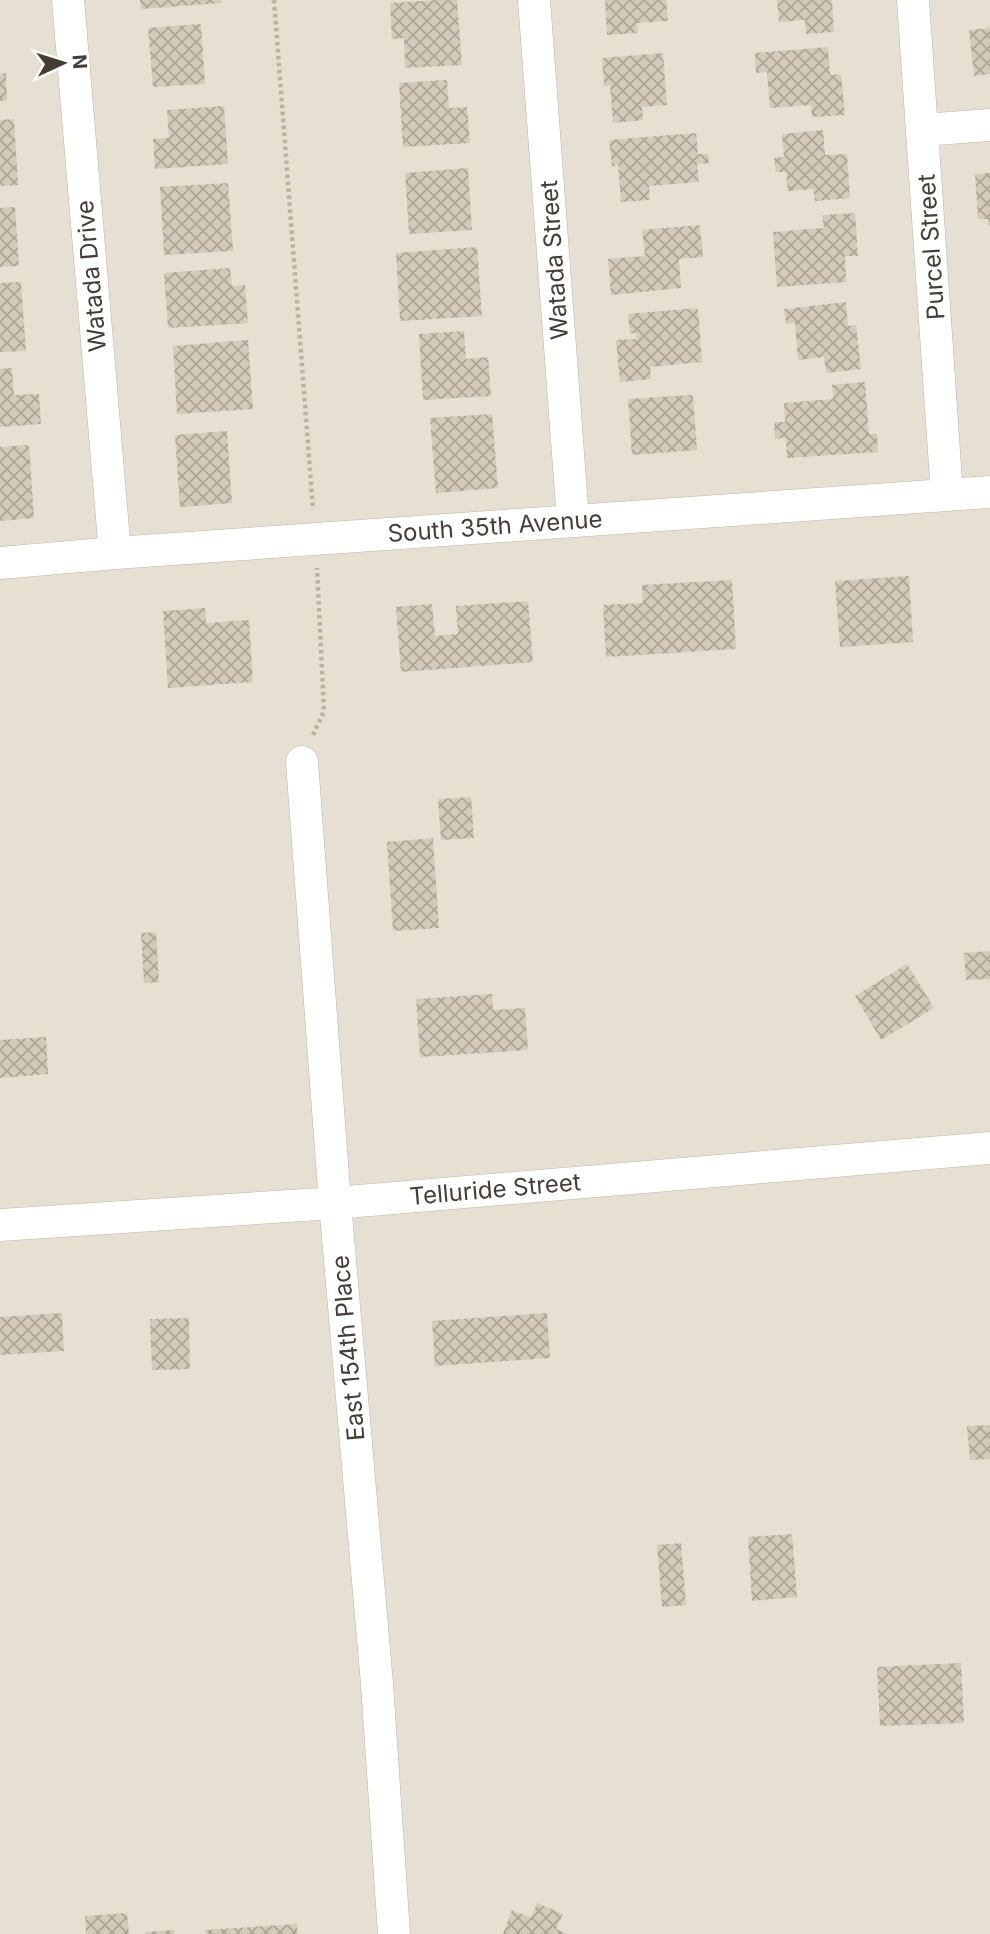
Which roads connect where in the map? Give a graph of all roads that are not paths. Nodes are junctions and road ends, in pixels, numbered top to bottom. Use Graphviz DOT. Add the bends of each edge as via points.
graph roads {
  1 [pos="68,0"];
  2 [pos="534,0"];
  3 [pos="913,0"];
  4 [pos="990,125"];
  5 [pos="923,130"];
  6 [pos="990,492"];
  7 [pos="947,495"];
  8 [pos="573,520"];
  9 [pos="115,553"];
  10 [pos="0,563"];
  11 [pos="302,762"];
  12 [pos="990,1148"];
  13 [pos="335,1203"];
  14 [pos="0,1225"];
  15 [pos="394,1934"];
  1 -- 9 [label="street, Watada Drive"];
  2 -- 8 [label="street, Watada Street"];
  3 -- 5 [label="street, Purcel Street"];
  4 -- 5 [label="street"];
  5 -- 7 [label="street, Purcel Street"];
  6 -- 7 [label="street, South 35th Avenue"];
  7 -- 8 [label="street, South 35th Avenue"];
  8 -- 9 [label="street, South 35th Avenue"];
  9 -- 10 [label="street, South 35th Avenue"];
  11 -- 13 [label="street, East 154th Place"];
  12 -- 13 [label="street, Telluride Street"];
  13 -- 14 [label="street, Telluride Street"];
  13 -- 15 [label="street, East 154th Place"];
}
